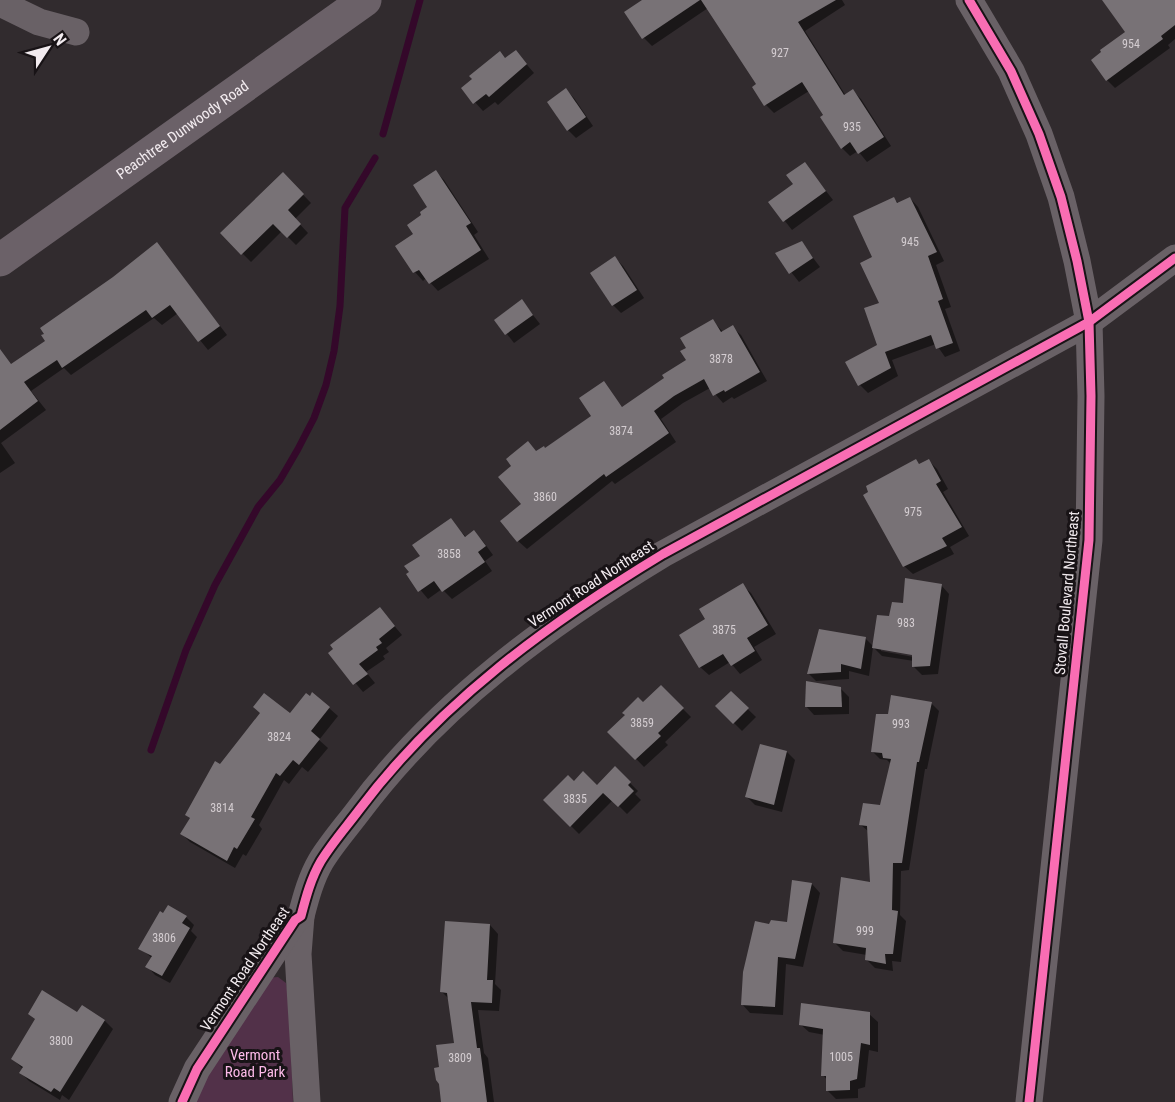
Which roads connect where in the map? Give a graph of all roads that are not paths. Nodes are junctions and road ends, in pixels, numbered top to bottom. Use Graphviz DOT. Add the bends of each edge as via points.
graph roads {
  1 [pos="365,0"];
  2 [pos="969,0"];
  3 [pos="0,3"];
  4 [pos="76,32"];
  5 [pos="1175,258"];
  6 [pos="0,260"];
  7 [pos="1089,322"];
  8 [pos="301,916"];
  9 [pos="182,1102"];
  10 [pos="307,1102"];
  11 [pos="1029,1102"];
  1 -- 6 [label="main road, Peachtree Dunwoody Road"];
  2 -- 7 [label="street, Stovall Boulevard Northeast" via="1011,71 1039,134 1061,197"];
  3 -- 4 [label="street" via="39,22"];
  5 -- 7 [label="street, Vermont Road Northeast"];
  7 -- 8 [label="street, Vermont Road Northeast" via="663,554 546,629 453,705 383,778 321,861"];
  7 -- 11 [label="street, Stovall Boulevard Northeast" via="1089,540"];
  8 -- 9 [label="street, Vermont Road Northeast" via="197,1069"];
  8 -- 10 [label="street, Vermont Road Northeast" via="298,954"];
}
